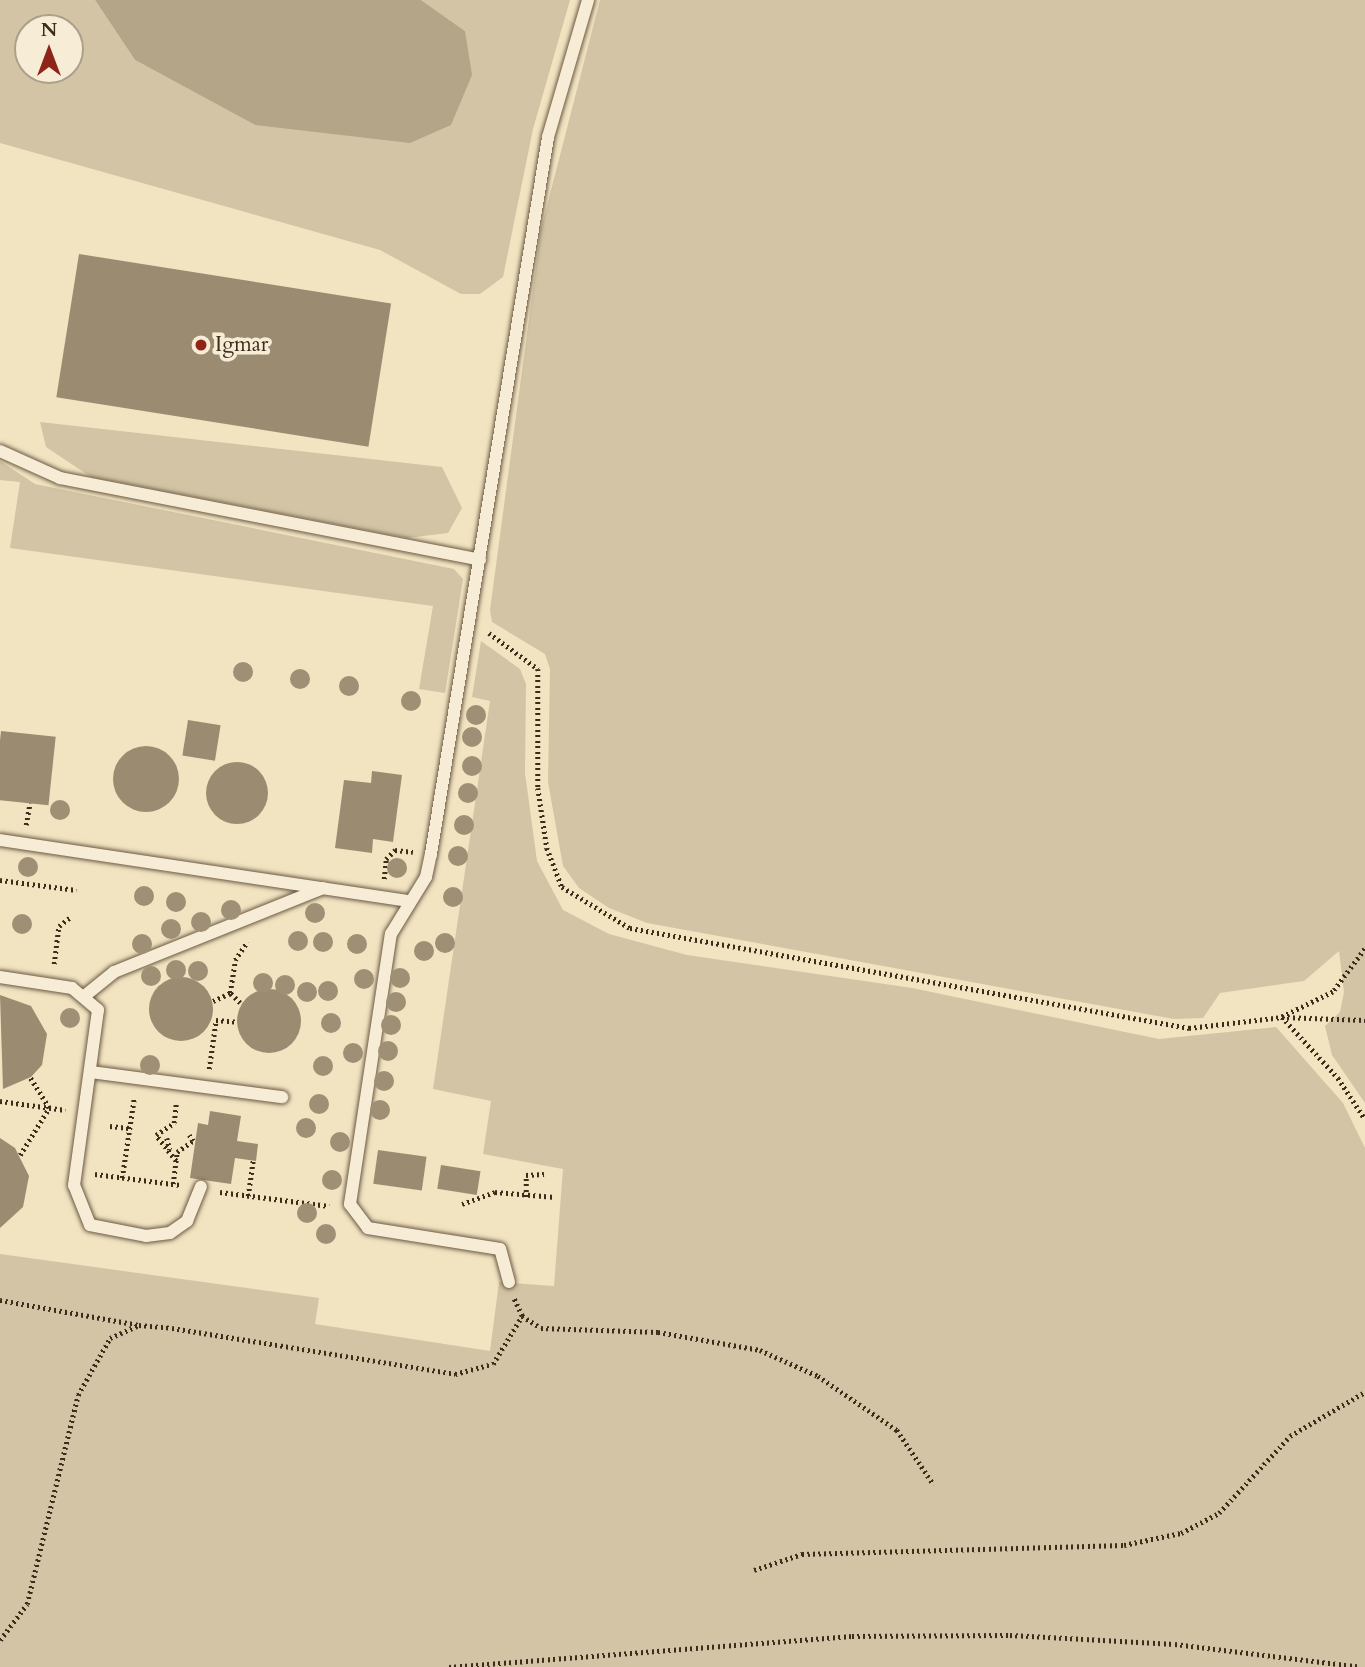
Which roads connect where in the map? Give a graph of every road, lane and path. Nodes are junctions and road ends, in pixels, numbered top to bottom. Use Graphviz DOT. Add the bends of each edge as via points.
graph roads {
  1 [pos="588,0"];
  2 [pos="0,452"];
  3 [pos="480,560"];
  4 [pos="472,617"];
  5 [pos="30,803"];
  6 [pos="25,830"];
  7 [pos="0,840"];
  8 [pos="413,852"];
  9 [pos="0,880"];
  10 [pos="384,880"];
  11 [pos="324,888"];
  12 [pos="75,890"];
  13 [pos="406,901"];
  14 [pos="256,914"];
  15 [pos="72,916"];
  16 [pos="1365,949"];
  17 [pos="54,969"];
  18 [pos="0,977"];
  19 [pos="230,993"];
  20 [pos="87,994"];
  21 [pos="214,1001"];
  22 [pos="240,1003"];
  23 [pos="1282,1017"];
  24 [pos="1365,1020"];
  25 [pos="237,1022"];
  26 [pos="92,1072"];
  27 [pos="30,1078"];
  28 [pos="207,1079"];
  29 [pos="178,1092"];
  30 [pos="135,1093"];
  31 [pos="282,1097"];
  32 [pos="0,1101"];
  33 [pos="49,1108"];
  34 [pos="75,1112"];
  35 [pos="1365,1119"];
  36 [pos="110,1126"];
  37 [pos="130,1128"];
  38 [pos="188,1135"];
  39 [pos="167,1138"];
  40 [pos="20,1155"];
  41 [pos="171,1155"];
  42 [pos="253,1160"];
  43 [pos="176,1161"];
  44 [pos="83,1172"];
  45 [pos="544,1174"];
  46 [pos="122,1178"];
  47 [pos="201,1187"];
  48 [pos="233,1194"];
  49 [pos="248,1196"];
  50 [pos="555,1197"];
  51 [pos="526,1198"];
  52 [pos="462,1204"];
  53 [pos="333,1207"];
  54 [pos="509,1282"];
  55 [pos="0,1300"];
  56 [pos="522,1316"];
  57 [pos="139,1325"];
  58 [pos="1365,1392"];
  59 [pos="934,1485"];
  60 [pos="754,1570"];
  61 [pos="0,1640"];
  62 [pos="449,1667"];
  63 [pos="1361,1667"];
  1 -- 3 [label="lane" via="548,137"];
  2 -- 3 [label="lane" via="61,478"];
  3 -- 4 [label="lane"];
  4 -- 13 [label="lane" via="428,871"];
  4 -- 23 [label="path" via="538,669 538,788 547,848 562,887 603,915 708,946 1141,1021 1189,1028"];
  5 -- 6 [label="path"];
  7 -- 11 [label="lane"];
  8 -- 10 [label="path" via="395,850 386,859"];
  9 -- 12 [label="path"];
  11 -- 13 [label="lane"];
  11 -- 14 [label="lane"];
  13 -- 54 [label="lane" via="391,934 351,1211 368,1228 500,1249"];
  14 -- 19 [label="path" via="260,923 234,960"];
  14 -- 20 [label="lane" via="114,972"];
  15 -- 17 [label="path" via="59,926"];
  16 -- 23 [label="path" via="1332,992"];
  18 -- 20 [label="lane"];
  19 -- 21 [label="path"];
  19 -- 22 [label="path"];
  20 -- 26 [label="lane" via="99,1015"];
  23 -- 24 [label="path"];
  23 -- 35 [label="path" via="1338,1078"];
  25 -- 28 [label="path" via="214,1020"];
  26 -- 31 [label="lane"];
  26 -- 47 [label="lane" via="74,1185 85,1219 103,1231 162,1236 187,1221"];
  27 -- 33 [label="path"];
  29 -- 41 [label="path" via="174,1122 156,1135"];
  30 -- 37 [label="path"];
  32 -- 33 [label="path"];
  33 -- 34 [label="path"];
  33 -- 40 [label="path"];
  36 -- 37 [label="path"];
  37 -- 46 [label="path"];
  38 -- 43 [label="path" via="193,1141 177,1152"];
  39 -- 41 [label="path"];
  41 -- 43 [label="path"];
  42 -- 49 [label="path"];
  43 -- 46 [label="path" via="174,1184"];
  44 -- 46 [label="path"];
  45 -- 51 [label="path" via="526,1175"];
  48 -- 49 [label="path"];
  49 -- 53 [label="path"];
  50 -- 51 [label="path"];
  51 -- 52 [label="path" via="495,1192"];
  54 -- 56 [label="path"];
  55 -- 57 [label="path"];
  56 -- 57 [label="path" via="493,1364 455,1374"];
  56 -- 59 [label="path" via="541,1328 658,1332 760,1350 818,1376 897,1430"];
  57 -- 61 [label="path" via="110,1338 93,1359 78,1395 27,1604"];
  58 -- 60 [label="path" via="1290,1436 1219,1513 1181,1533 1124,1545 802,1553"];
  62 -- 63 [label="path" via="852,1636 1010,1635 1175,1644"];
}
